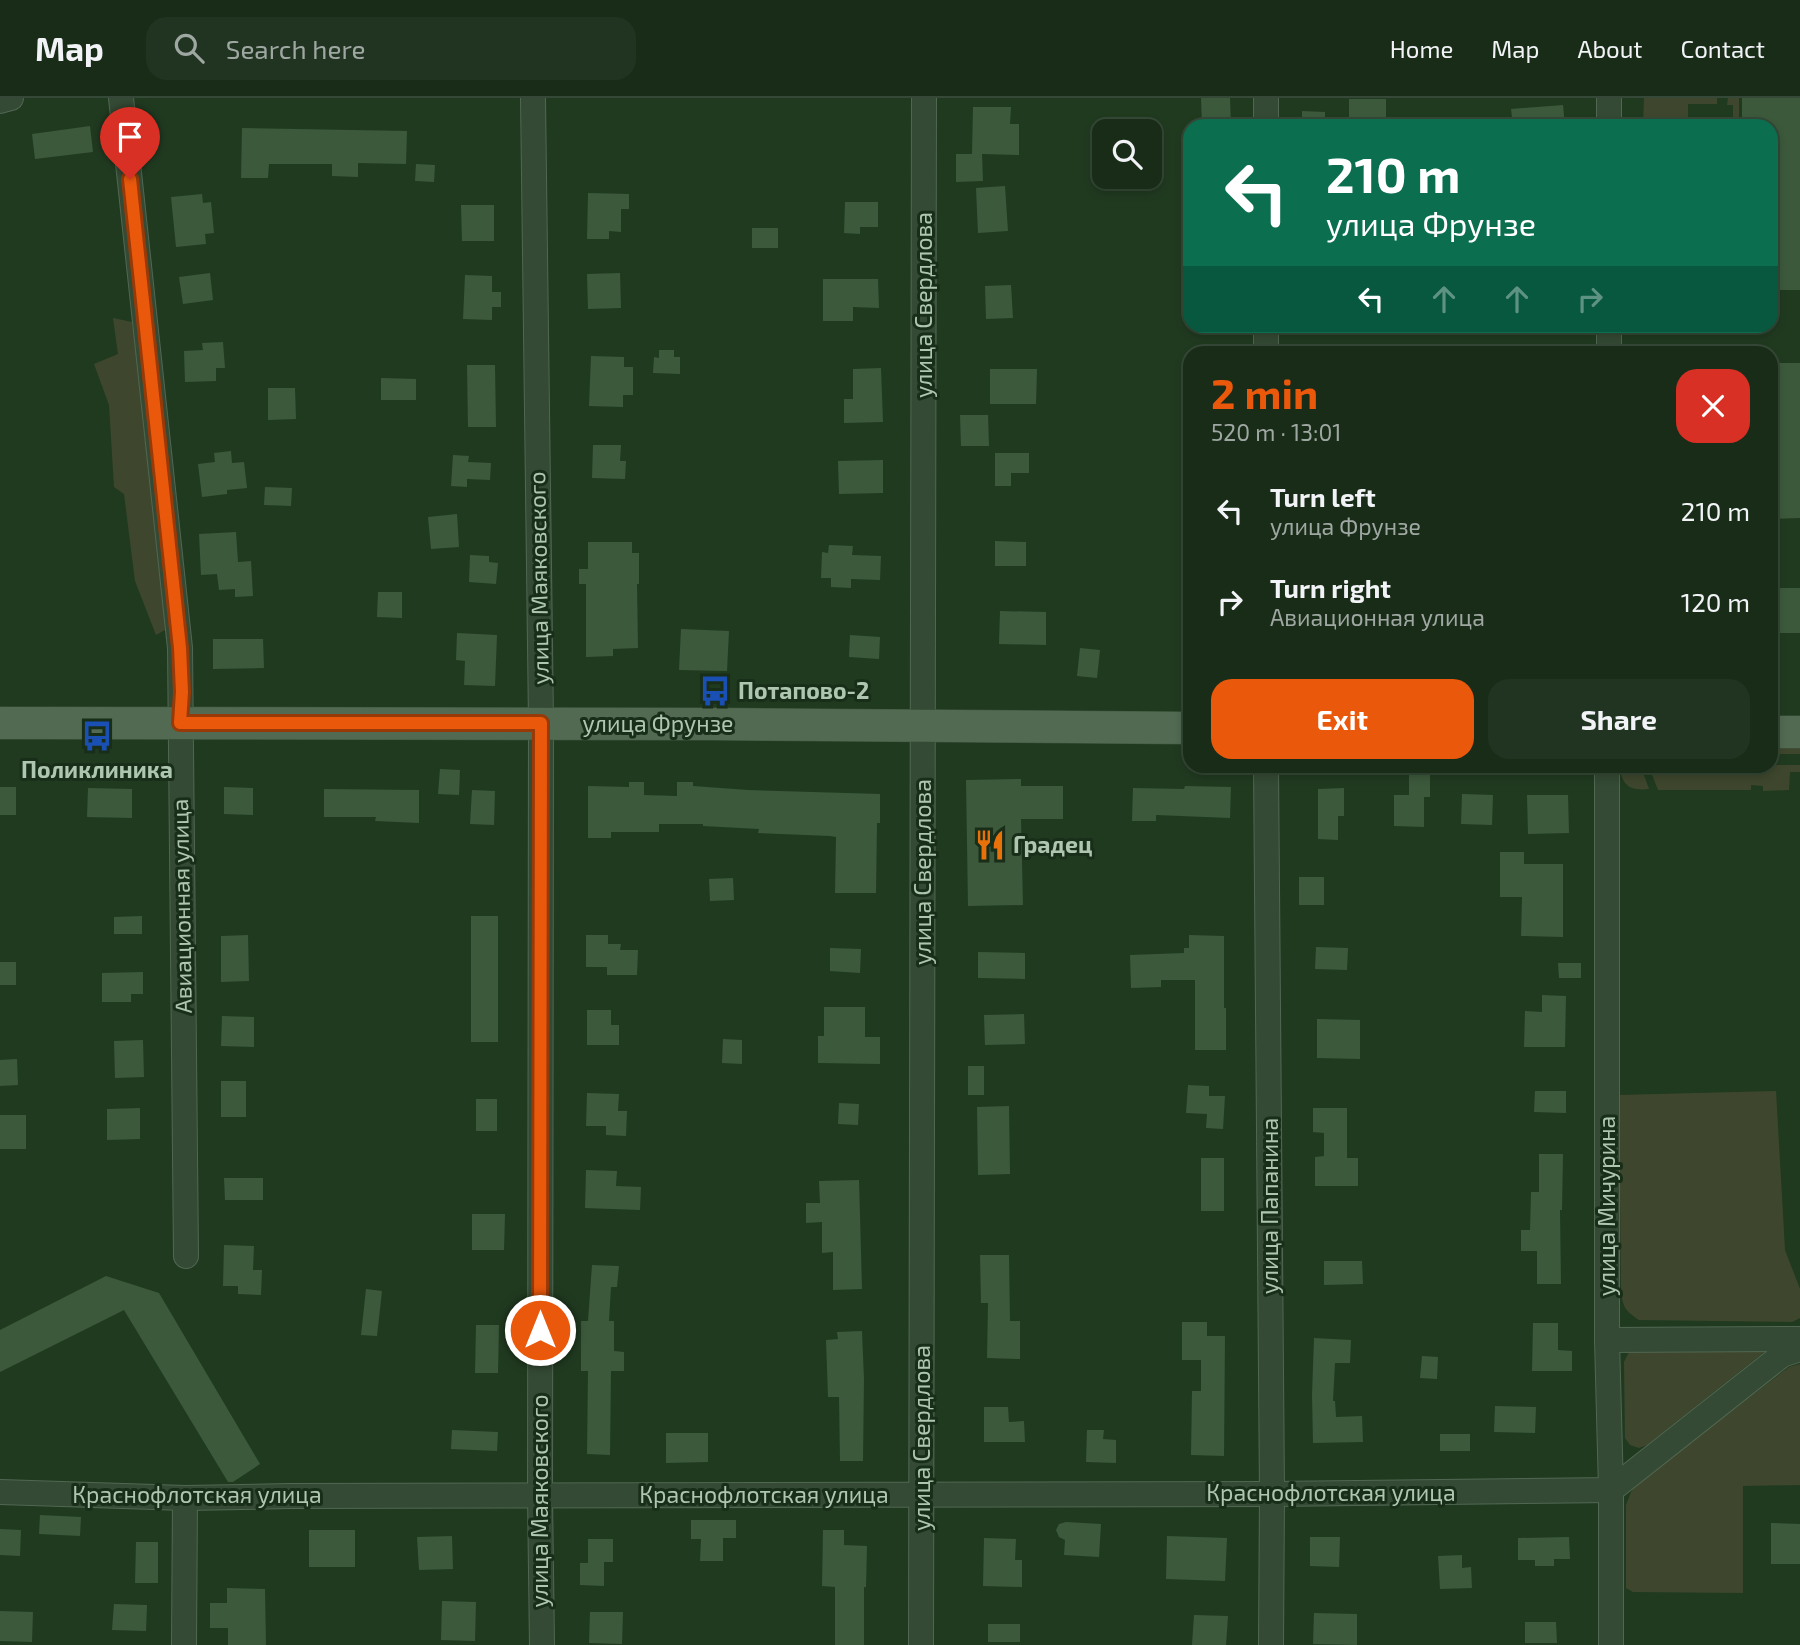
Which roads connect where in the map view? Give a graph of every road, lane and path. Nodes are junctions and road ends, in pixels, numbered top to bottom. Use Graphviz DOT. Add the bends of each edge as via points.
graph roads {
  1 [pos="11,98"];
  2 [pos="121,98"];
  3 [pos="533,98"];
  4 [pos="924,98"];
  5 [pos="1266,98"];
  6 [pos="1609,98"];
  7 [pos="0,101"];
  8 [pos="1266,119"];
  9 [pos="1609,119"];
  10 [pos="0,723"];
  11 [pos="180,723"];
  12 [pos="541,723"];
  13 [pos="923,726"];
  14 [pos="1183,728"];
  15 [pos="1778,732"];
  16 [pos="1800,732"];
  17 [pos="1266,773"];
  18 [pos="1607,773"];
  19 [pos="187,1256"];
  20 [pos="1800,1339"];
  21 [pos="1607,1340"];
  22 [pos="1800,1349"];
  23 [pos="1611,1490"];
  24 [pos="0,1492"];
  25 [pos="1272,1493"];
  26 [pos="922,1494"];
  27 [pos="540,1496"];
  28 [pos="185,1499"];
  29 [pos="184,1645"];
  30 [pos="542,1645"];
  31 [pos="921,1645"];
  32 [pos="1270,1645"];
  33 [pos="1612,1645"];
  1 -- 7 [label="street"];
  2 -- 11 [label="street, Авиационная улица" via="180,648"];
  3 -- 12 [label="street, улица Маяковского"];
  4 -- 13 [label="street, улица Свердлова"];
  5 -- 8 [label="street"];
  6 -- 9 [label="street"];
  10 -- 11 [label="main road, улица Фрунзе"];
  11 -- 12 [label="main road, улица Фрунзе"];
  11 -- 19 [label="street, Авиационная улица"];
  12 -- 13 [label="main road, улица Фрунзе"];
  12 -- 27 [label="street, улица Маяковского"];
  13 -- 14 [label="main road, улица Фрунзе"];
  13 -- 26 [label="street, улица Свердлова"];
  15 -- 16 [label="main road"];
  17 -- 25 [label="street, улица Папанина"];
  18 -- 21 [label="street, улица Мичурина"];
  20 -- 21 [label="street"];
  21 -- 23 [label="street, улица Мичурина"];
  22 -- 23 [label="street" via="1782,1355"];
  23 -- 25 [label="street, Краснофлотская улица"];
  23 -- 33 [label="street, улица Мичурина"];
  24 -- 28 [label="street, Краснофлотская улица"];
  25 -- 26 [label="street, Краснофлотская улица"];
  25 -- 32 [label="street, улица Папанина"];
  26 -- 27 [label="street, Краснофлотская улица"];
  26 -- 31 [label="street, улица Свердлова"];
  27 -- 28 [label="street, Краснофлотская улица"];
  27 -- 30 [label="street, улица Маяковского"];
  28 -- 29 [label="street"];
}
